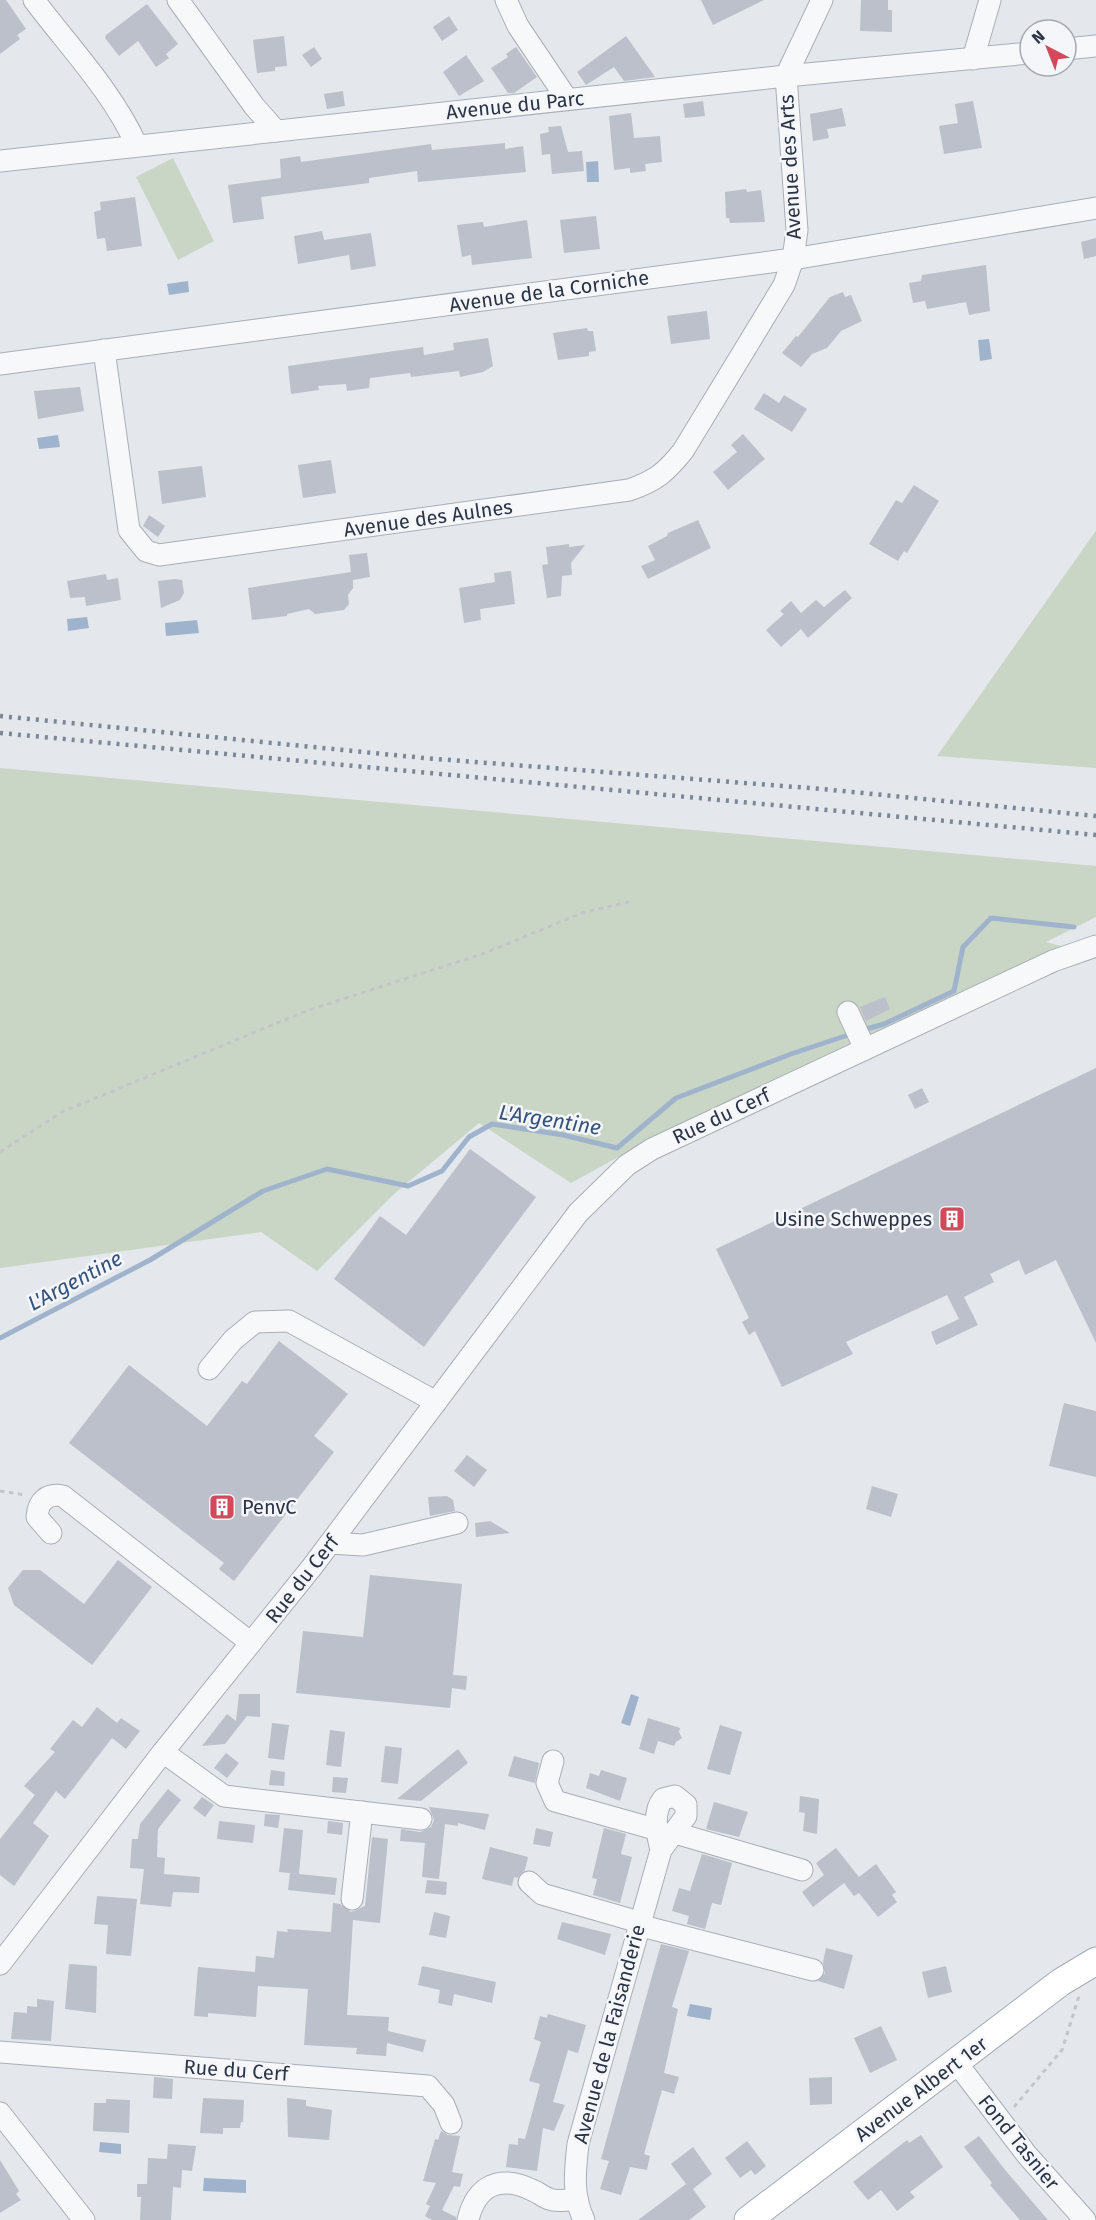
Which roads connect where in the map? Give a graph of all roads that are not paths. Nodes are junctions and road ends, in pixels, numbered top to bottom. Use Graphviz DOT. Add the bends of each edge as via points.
graph roads {
  1 [pos="34,0"];
  2 [pos="178,0"];
  3 [pos="506,0"];
  4 [pos="822,0"];
  5 [pos="990,0"];
  6 [pos="1096,46"];
  7 [pos="1078,48"];
  8 [pos="1018,54"];
  9 [pos="973,59"];
  10 [pos="786,76"];
  11 [pos="567,99"];
  12 [pos="276,131"];
  13 [pos="137,146"];
  14 [pos="0,161"];
  15 [pos="1096,208"];
  16 [pos="793,259"];
  17 [pos="104,350"];
  18 [pos="0,364"];
  19 [pos="1096,946"];
  20 [pos="209,1369"];
  21 [pos="436,1402"];
  22 [pos="457,1523"];
  23 [pos="51,1533"];
  24 [pos="330,1543"];
  25 [pos="251,1643"];
  26 [pos="163,1752"];
  27 [pos="553,1761"];
  28 [pos="362,1812"];
  29 [pos="421,1819"];
  30 [pos="665,1838"];
  31 [pos="802,1870"];
  32 [pos="529,1882"];
  33 [pos="352,1899"];
  34 [pos="639,1923"];
  35 [pos="0,1964"];
  36 [pos="1088,1966"];
  37 [pos="813,1970"];
  38 [pos="0,2052"];
  39 [pos="956,2062"];
  40 [pos="0,2113"];
  41 [pos="451,2123"];
  42 [pos="576,2212"];
  43 [pos="84,2220"];
  44 [pos="468,2220"];
  45 [pos="748,2220"];
  46 [pos="1085,2220"];
  1 -- 13 [label="street" via="97,78 125,119"];
  2 -- 12 [label="street"];
  3 -- 11 [label="street" via="518,26"];
  4 -- 10 [label="street"];
  5 -- 9 [label="street"];
  6 -- 7 [label="street"];
  8 -- 9 [label="street, Avenue du Parc"];
  9 -- 10 [label="street, Avenue du Parc"];
  10 -- 11 [label="street, Avenue du Parc"];
  10 -- 16 [label="street, Avenue des Arts" via="797,230"];
  11 -- 12 [label="street, Avenue du Parc"];
  12 -- 13 [label="street, Avenue du Parc"];
  13 -- 14 [label="street, Avenue du Parc"];
  15 -- 16 [label="street, Avenue de la Corniche"];
  16 -- 17 [label="street, Avenue de la Corniche"];
  16 -- 17 [label="street, Avenue des Aulnes" via="784,285 683,451 651,482 629,490 159,555 146,551 129,530"];
  17 -- 18 [label="street, Avenue de la Corniche"];
  19 -- 21 [label="street, Rue du Cerf" via="857,1032 627,1165 578,1213"];
  20 -- 21 [label="street" via="233,1340 255,1322 289,1321"];
  21 -- 24 [label="street, Rue du Cerf"];
  22 -- 24 [label="street" via="363,1545"];
  23 -- 25 [label="street" via="37,1517 37,1508 46,1497 55,1494 63,1496"];
  24 -- 25 [label="street, Rue du Cerf"];
  25 -- 26 [label="street, Rue du Cerf"];
  26 -- 28 [label="street" via="224,1796"];
  26 -- 35 [label="street, Rue du Cerf"];
  27 -- 30 [label="street" via="547,1783 555,1801"];
  28 -- 29 [label="street"];
  28 -- 33 [label="street"];
  30 -- 31 [label="street"];
  30 -- 34 [label="street, Avenue de la Faisanderie"];
  32 -- 34 [label="street" via="542,1894"];
  34 -- 37 [label="street"];
  34 -- 42 [label="street, Avenue de la Faisanderie" via="578,2144"];
  36 -- 39 [label="main road, Avenue Albert 1er"];
  38 -- 41 [label="street, Rue du Cerf" via="429,2086 444,2105"];
  39 -- 45 [label="main road, Avenue Albert 1er"];
  39 -- 46 [label="street, Fond Tasnier"];
  40 -- 43 [label="street"];
  42 -- 44 [label="street" via="521,2186 495,2185 476,2197"];
}
